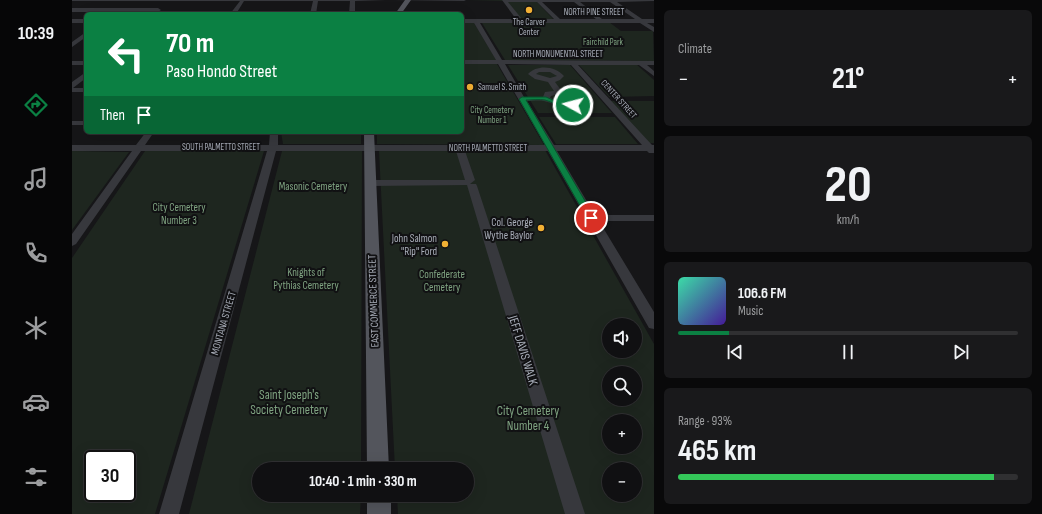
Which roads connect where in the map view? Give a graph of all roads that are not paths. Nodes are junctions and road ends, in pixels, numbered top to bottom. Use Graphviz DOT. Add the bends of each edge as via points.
graph roads {
  1 [pos="72,0"];
  2 [pos="96,0"];
  3 [pos="169,0"];
  4 [pos="243,0"];
  5 [pos="316,0"];
  6 [pos="353,0"];
  7 [pos="384,0"];
  8 [pos="394,0"];
  9 [pos="408,0"];
  10 [pos="464,0"];
  11 [pos="537,0"];
  12 [pos="576,0"];
  13 [pos="611,0"];
  14 [pos="654,0"];
  15 [pos="72,10"];
  16 [pos="80,10"];
  17 [pos="156,12"];
  18 [pos="234,12"];
  19 [pos="313,12"];
  20 [pos="352,12"];
  21 [pos="399,12"];
  22 [pos="72,15"];
  23 [pos="72,21"];
  24 [pos="84,21"];
  25 [pos="464,21"];
  26 [pos="476,21"];
  27 [pos="520,21"];
  28 [pos="559,21"];
  29 [pos="601,21"];
  30 [pos="642,21"];
  31 [pos="654,21"];
  32 [pos="654,30"];
  33 [pos="84,36"];
  34 [pos="72,45"];
  35 [pos="464,62"];
  36 [pos="501,62"];
  37 [pos="72,63"];
  38 [pos="84,63"];
  39 [pos="573,63"];
  40 [pos="640,63"];
  41 [pos="654,63"];
  42 [pos="654,74"];
  43 [pos="84,76"];
  44 [pos="550,80"];
  45 [pos="72,86"];
  46 [pos="72,90"];
  47 [pos="84,90"];
  48 [pos="559,92"];
  49 [pos="522,99"];
  50 [pos="546,99"];
  51 [pos="84,123"];
  52 [pos="72,124"];
  53 [pos="149,134"];
  54 [pos="274,134"];
  55 [pos="369,140"];
  56 [pos="140,147"];
  57 [pos="273,147"];
  58 [pos="459,147"];
  59 [pos="72,148"];
  60 [pos="550,148"];
  61 [pos="653,150"];
  62 [pos="370,183"];
  63 [pos="469,183"];
  64 [pos="591,218"];
  65 [pos="654,218"];
  66 [pos="72,242"];
  67 [pos="654,324"];
  68 [pos="378,462"];
  69 [pos="378,502"];
  70 [pos="169,514"];
  71 [pos="379,514"];
  72 [pos="575,514"];
  1 -- 2 [label="street"];
  2 -- 3 [label="street"];
  2 -- 16 [label="street"];
  3 -- 4 [label="street"];
  3 -- 17 [label="street"];
  4 -- 5 [label="street"];
  4 -- 18 [label="street"];
  5 -- 6 [label="street"];
  5 -- 19 [label="street"];
  6 -- 7 [label="street"];
  6 -- 20 [label="street"];
  8 -- 9 [label="street"];
  9 -- 10 [label="street"];
  9 -- 21 [label="main road"];
  11 -- 12 [label="street"];
  11 -- 27 [label="street" via="504,1"];
  11 -- 28 [label="street"];
  12 -- 13 [label="street"];
  12 -- 29 [label="street"];
  13 -- 14 [label="street"];
  13 -- 30 [label="street"];
  15 -- 16 [label="street"];
  16 -- 17 [label="street"];
  16 -- 22 [label="street"];
  23 -- 24 [label="street"];
  25 -- 26 [label="street, NORTH PINE STREET"];
  26 -- 27 [label="street, NORTH PINE STREET"];
  26 -- 36 [label="street"];
  27 -- 28 [label="street, NORTH PINE STREET"];
  28 -- 29 [label="street, NORTH PINE STREET"];
  29 -- 30 [label="street, NORTH PINE STREET"];
  30 -- 31 [label="street, NORTH PINE STREET"];
  30 -- 32 [label="street"];
  33 -- 34 [label="street"];
  35 -- 36 [label="street, NORTH MONUMENTAL STREET"];
  36 -- 39 [label="street, NORTH MONUMENTAL STREET"];
  36 -- 49 [label="street"];
  37 -- 38 [label="street"];
  39 -- 40 [label="street, NORTH MONUMENTAL STREET"];
  39 -- 61 [label="street, CENTER STREET"];
  40 -- 41 [label="street, NORTH MONUMENTAL STREET"];
  40 -- 42 [label="street"];
  43 -- 45 [label="street"];
  44 -- 48 [label="street"];
  46 -- 47 [label="street"];
  48 -- 50 [label="street" via="548,94"];
  48 -- 50 [label="street" via="575,94 582,102 577,105 564,105"];
  49 -- 50 [label="street"];
  49 -- 60 [label="street"];
  51 -- 52 [label="street"];
  53 -- 56 [label="street"];
  54 -- 57 [label="street, MONTANA STREET"];
  55 -- 57 [label="street, SOUTH PALMETTO STREET"];
  55 -- 58 [label="street, NORTH PALMETTO STREET"];
  55 -- 62 [label="main road, EAST COMMERCE STREET"];
  56 -- 57 [label="street, SOUTH PALMETTO STREET"];
  56 -- 59 [label="street, SOUTH PALMETTO STREET"];
  56 -- 66 [label="street"];
  57 -- 70 [label="street, MONTANA STREET"];
  58 -- 60 [label="street, NORTH PALMETTO STREET"];
  58 -- 63 [label="street, JEFF DAVIS WALK"];
  60 -- 61 [label="street, NORTH PALMETTO STREET"];
  60 -- 64 [label="street"];
  62 -- 63 [label="street"];
  62 -- 68 [label="main road, EAST COMMERCE STREET"];
  63 -- 72 [label="street, JEFF DAVIS WALK"];
  64 -- 65 [label="street"];
  64 -- 67 [label="street"];
  69 -- 71 [label="main road"];
}
